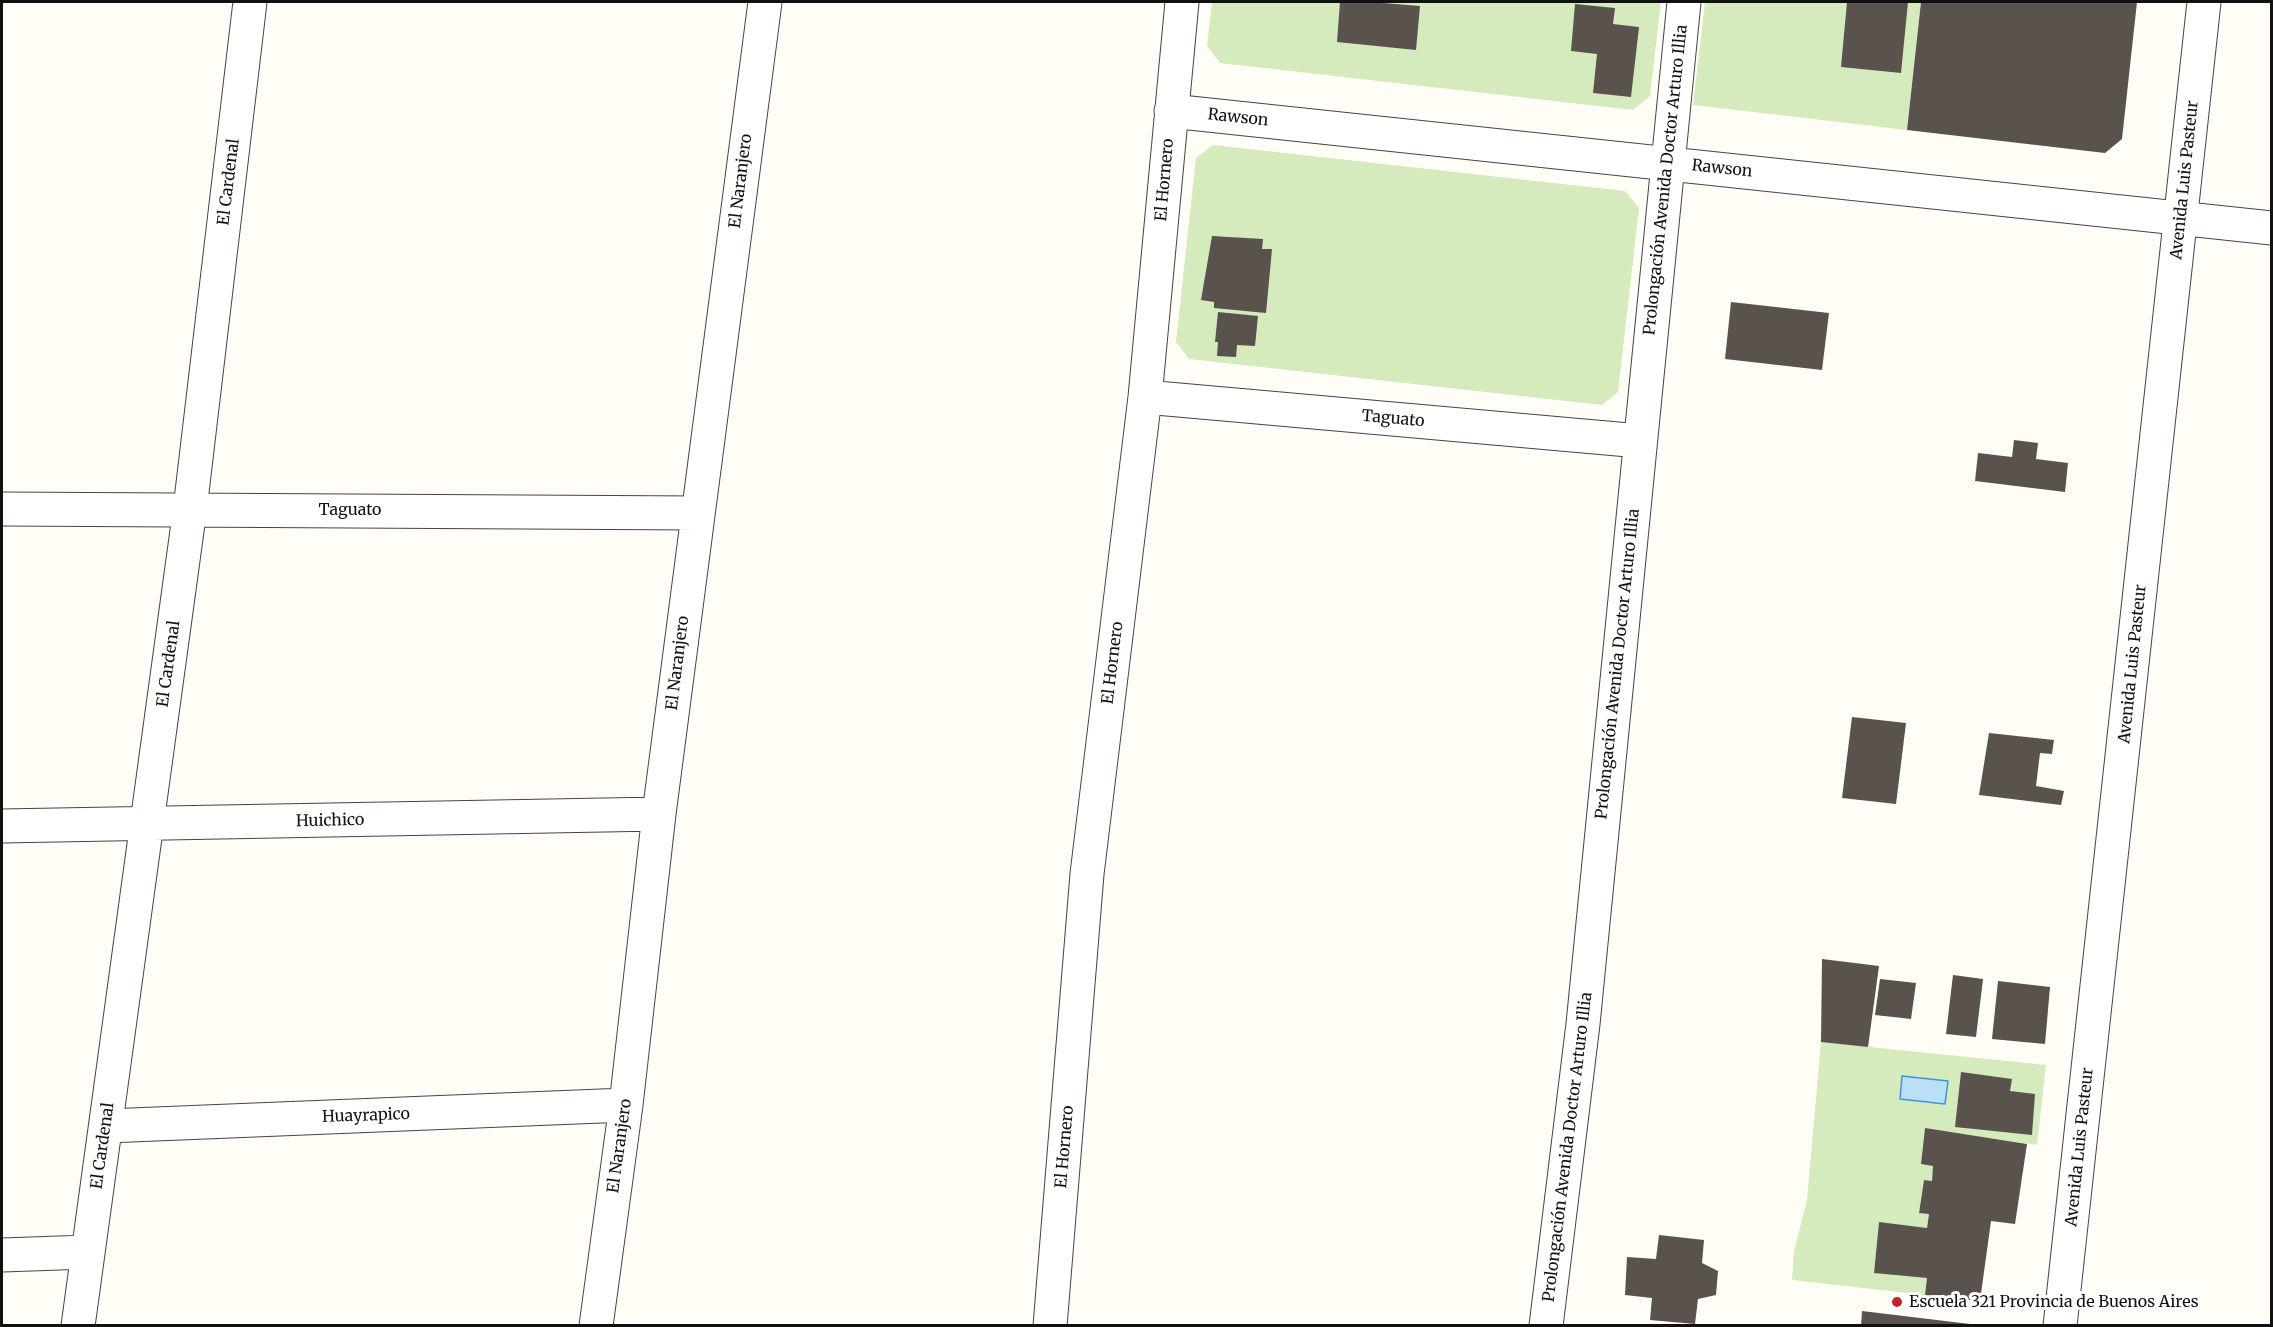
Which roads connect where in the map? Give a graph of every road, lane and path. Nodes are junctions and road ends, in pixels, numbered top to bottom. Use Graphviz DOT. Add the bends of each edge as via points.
graph roads {
  1 [pos="250,2"];
  2 [pos="765,2"];
  3 [pos="1182,2"];
  4 [pos="1684,2"];
  5 [pos="2204,2"];
  6 [pos="1172,111"];
  7 [pos="1667,163"];
  8 [pos="2182,220"];
  9 [pos="2271,228"];
  10 [pos="1145,397"];
  11 [pos="1640,441"];
  12 [pos="2,509"];
  13 [pos="190,509"];
  14 [pos="698,513"];
  15 [pos="659,814"];
  16 [pos="147,825"];
  17 [pos="2,826"];
  18 [pos="626,1105"];
  19 [pos="106,1126"];
  20 [pos="88,1252"];
  21 [pos="2,1255"];
  22 [pos="78,1326"];
  23 [pos="596,1326"];
  24 [pos="1050,1326"];
  25 [pos="1546,1326"];
  26 [pos="2060,1326"];
  1 -- 13 [label="street, El Cardenal"];
  2 -- 14 [label="street, El Naranjero"];
  3 -- 6 [label="street, El Hornero"];
  4 -- 7 [label="street, Prolongación Avenida Doctor Arturo Illia"];
  5 -- 8 [label="street, Avenida Luis Pasteur"];
  6 -- 7 [label="street, Rawson"];
  6 -- 10 [label="street, El Hornero"];
  7 -- 8 [label="street, Rawson"];
  7 -- 11 [label="street, Prolongación Avenida Doctor Arturo Illia"];
  8 -- 9 [label="street, Rawson"];
  8 -- 26 [label="street, Avenida Luis Pasteur"];
  10 -- 11 [label="street, Taguato"];
  10 -- 24 [label="street, El Hornero" via="1087,874"];
  11 -- 25 [label="street, Prolongación Avenida Doctor Arturo Illia" via="1583,1024"];
  12 -- 13 [label="street, Taguato"];
  13 -- 14 [label="street, Taguato"];
  13 -- 16 [label="street, El Cardenal"];
  14 -- 15 [label="street, El Naranjero"];
  15 -- 16 [label="street, Huichico"];
  15 -- 18 [label="street, El Naranjero"];
  16 -- 17 [label="street, Huichico"];
  16 -- 19 [label="street, El Cardenal"];
  18 -- 19 [label="street, Huayrapico"];
  18 -- 23 [label="street, El Naranjero"];
  19 -- 20 [label="street, El Cardenal"];
  20 -- 21 [label="street"];
  20 -- 22 [label="street, El Cardenal"];
}
